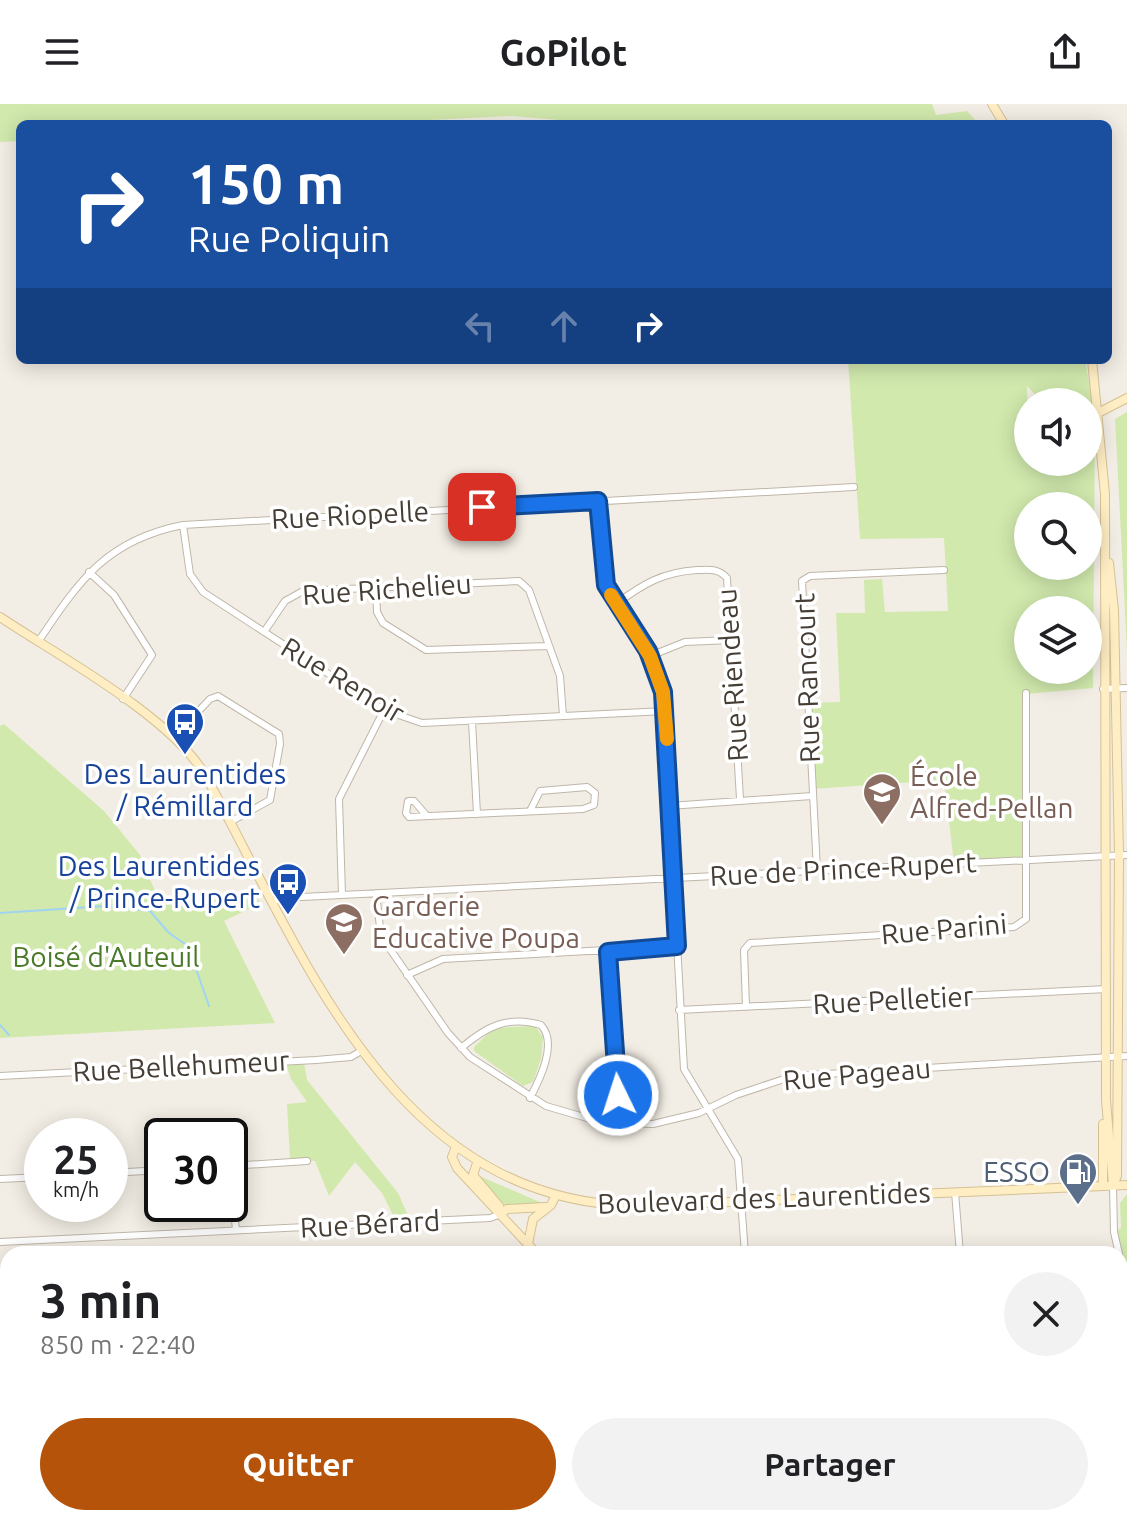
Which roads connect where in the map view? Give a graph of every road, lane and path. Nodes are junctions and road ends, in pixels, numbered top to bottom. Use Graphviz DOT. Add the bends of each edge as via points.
graph roads {
  1 [pos="1093,364"];
  2 [pos="1096,388"];
  3 [pos="1127,398"];
  4 [pos="1102,411"];
  5 [pos="1102,456"];
  6 [pos="854,487"];
  7 [pos="598,501"];
  8 [pos="1105,522"];
  9 [pos="183,525"];
  10 [pos="944,570"];
  11 [pos="89,572"];
  12 [pos="376,588"];
  13 [pos="616,604"];
  14 [pos="0,617"];
  15 [pos="264,632"];
  16 [pos="731,640"];
  17 [pos="38,642"];
  18 [pos="549,646"];
  19 [pos="650,656"];
  20 [pos="1127,688"];
  21 [pos="1103,689"];
  22 [pos="1116,689"];
  23 [pos="1026,693"];
  24 [pos="123,699"];
  25 [pos="384,710"];
  26 [pos="665,711"];
  27 [pos="563,716"];
  28 [pos="472,721"];
  29 [pos="175,736"];
  30 [pos="812,796"];
  31 [pos="740,799"];
  32 [pos="669,806"];
  33 [pos="530,811"];
  34 [pos="477,814"];
  35 [pos="426,815"];
  36 [pos="230,822"];
  37 [pos="1123,855"];
  38 [pos="1104,856"];
  39 [pos="1026,860"];
  40 [pos="817,870"];
  41 [pos="674,878"];
  42 [pos="376,893"];
  43 [pos="342,895"];
  44 [pos="272,902"];
  45 [pos="677,946"];
  46 [pos="608,952"];
  47 [pos="407,975"];
  48 [pos="1107,989"];
  49 [pos="746,1007"];
  50 [pos="679,1010"];
  51 [pos="461,1048"];
  52 [pos="361,1051"];
  53 [pos="1127,1056"];
  54 [pos="1117,1057"];
  55 [pos="1106,1058"];
  56 [pos="0,1076"];
  57 [pos="530,1098"];
  58 [pos="706,1110"];
  59 [pos="619,1124"];
  60 [pos="456,1147"];
  61 [pos="307,1161"];
  62 [pos="477,1163"];
  63 [pos="248,1167"];
  64 [pos="24,1178"];
  65 [pos="0,1179"];
  66 [pos="1127,1185"];
  67 [pos="1108,1186"];
  68 [pos="955,1192"];
  69 [pos="555,1197"];
  70 [pos="743,1202"];
  71 [pos="545,1206"];
  72 [pos="501,1214"];
  73 [pos="235,1222"];
  74 [pos="236,1230"];
  75 [pos="0,1242"];
  76 [pos="528,1244"];
  77 [pos="745,1246"];
  78 [pos="959,1246"];
  79 [pos="1117,1246"];
  1 -- 2 [label="street"];
  3 -- 4 [label="street"];
  5 -- 8 [label="street"];
  6 -- 7 [label="street, Rue Riopelle"];
  7 -- 9 [label="street, Rue Riopelle"];
  7 -- 13 [label="street" via="603,571"];
  8 -- 21 [label="street"];
  8 -- 22 [label="street"];
  9 -- 11 [label="street, Rue Riopelle" via="123,545"];
  9 -- 15 [label="street, Rue Renoir" via="190,574 197,586"];
  10 -- 30 [label="street, Rue Rancourt" via="810,576 802,581"];
  11 -- 17 [label="street, Rue Riopelle"];
  11 -- 24 [label="street" via="114,595 152,655"];
  12 -- 15 [label="street, Rue Richelieu" via="296,593"];
  12 -- 18 [label="street" via="383,623 426,650"];
  12 -- 18 [label="street, Rue Richelieu" via="513,580 526,586"];
  13 -- 16 [label="street, Rue Riendeau" via="661,575 721,571 729,586"];
  13 -- 19 [label="street"];
  14 -- 17 [label="street, Boulevard des Laurentides"];
  15 -- 25 [label="street, Rue Renoir"];
  16 -- 19 [label="street" via="685,642"];
  16 -- 31 [label="street, Rue Riendeau"];
  17 -- 24 [label="street, Boulevard des Laurentides"];
  18 -- 27 [label="street" via="562,682"];
  19 -- 26 [label="street"];
  20 -- 22 [label="street"];
  21 -- 22 [label="street"];
  21 -- 38 [label="street"];
  22 -- 37 [label="street"];
  23 -- 39 [label="street, Rue Parini"];
  24 -- 29 [label="street, Boulevard des Laurentides"];
  25 -- 28 [label="street, Rue Renoir" via="414,722"];
  25 -- 43 [label="street" via="339,799"];
  26 -- 27 [label="street, Rue Renoir"];
  26 -- 32 [label="street"];
  27 -- 28 [label="street, Rue Renoir"];
  28 -- 34 [label="street"];
  29 -- 36 [label="street, Boulevard des Laurentides" via="200,767"];
  29 -- 36 [label="street" via="218,696 279,734 270,800"];
  30 -- 31 [label="street"];
  30 -- 40 [label="street, Rue Rancourt"];
  31 -- 32 [label="street"];
  32 -- 41 [label="street"];
  33 -- 33 [label="street" via="591,807 595,793 587,787 540,791"];
  33 -- 34 [label="street"];
  34 -- 35 [label="street"];
  36 -- 44 [label="street, Boulevard des Laurentides"];
  37 -- 38 [label="street, Rue de Prince-Rupert"];
  37 -- 54 [label="street"];
  38 -- 39 [label="street, Rue de Prince-Rupert"];
  38 -- 48 [label="street"];
  39 -- 40 [label="street, Rue de Prince-Rupert"];
  39 -- 49 [label="street, Rue Parini" via="1026,919 1014,927 750,943 744,950"];
  40 -- 41 [label="street, Rue de Prince-Rupert"];
  41 -- 42 [label="street, Rue de Prince-Rupert"];
  41 -- 45 [label="street"];
  42 -- 43 [label="street, Rue de Prince-Rupert"];
  42 -- 47 [label="street, Rue Pageau" via="381,936"];
  43 -- 44 [label="street, Rue de Prince-Rupert"];
  44 -- 52 [label="street, Boulevard des Laurentides"];
  45 -- 46 [label="street"];
  45 -- 50 [label="street"];
  46 -- 47 [label="street" via="443,959"];
  46 -- 59 [label="street"];
  47 -- 51 [label="street, Rue Pageau"];
  48 -- 49 [label="street, Rue Pelletier"];
  48 -- 55 [label="street"];
  49 -- 50 [label="street, Rue Pelletier"];
  50 -- 58 [label="street" via="684,1069"];
  51 -- 57 [label="street, Rue Pageau"];
  51 -- 57 [label="street" via="486,1027 541,1025 547,1033 546,1054"];
  52 -- 56 [label="street, Rue Bellehumeur" via="316,1060"];
  52 -- 60 [label="street, Boulevard des Laurentides"];
  53 -- 54 [label="street, Rue Pageau"];
  54 -- 55 [label="street, Rue Pageau"];
  54 -- 67 [label="street" via="1117,1176"];
  55 -- 58 [label="street, Rue Pageau" via="793,1076"];
  55 -- 67 [label="street"];
  57 -- 59 [label="street, Rue Pageau" via="576,1117"];
  58 -- 59 [label="street, Rue Pageau" via="653,1124"];
  58 -- 70 [label="street" via="737,1155"];
  60 -- 62 [label="street, Boulevard des Laurentides"];
  60 -- 72 [label="street" via="455,1166"];
  61 -- 63 [label="street"];
  62 -- 69 [label="street, Boulevard des Laurentides"];
  62 -- 72 [label="street" via="473,1175"];
  64 -- 65 [label="street"];
  66 -- 67 [label="street, Boulevard des Laurentides"];
  67 -- 68 [label="street, Boulevard des Laurentides"];
  67 -- 79 [label="street"];
  68 -- 70 [label="street, Boulevard des Laurentides"];
  68 -- 78 [label="street"];
  69 -- 70 [label="street, Boulevard des Laurentides" via="631,1206"];
  69 -- 71 [label="street"];
  70 -- 77 [label="street"];
  71 -- 72 [label="street, Rue Bérard"];
  71 -- 76 [label="street" via="531,1222"];
  72 -- 74 [label="street, Rue Bérard"];
  72 -- 76 [label="street"];
  73 -- 74 [label="street"];
  74 -- 75 [label="street, Rue Bérard"];
}
